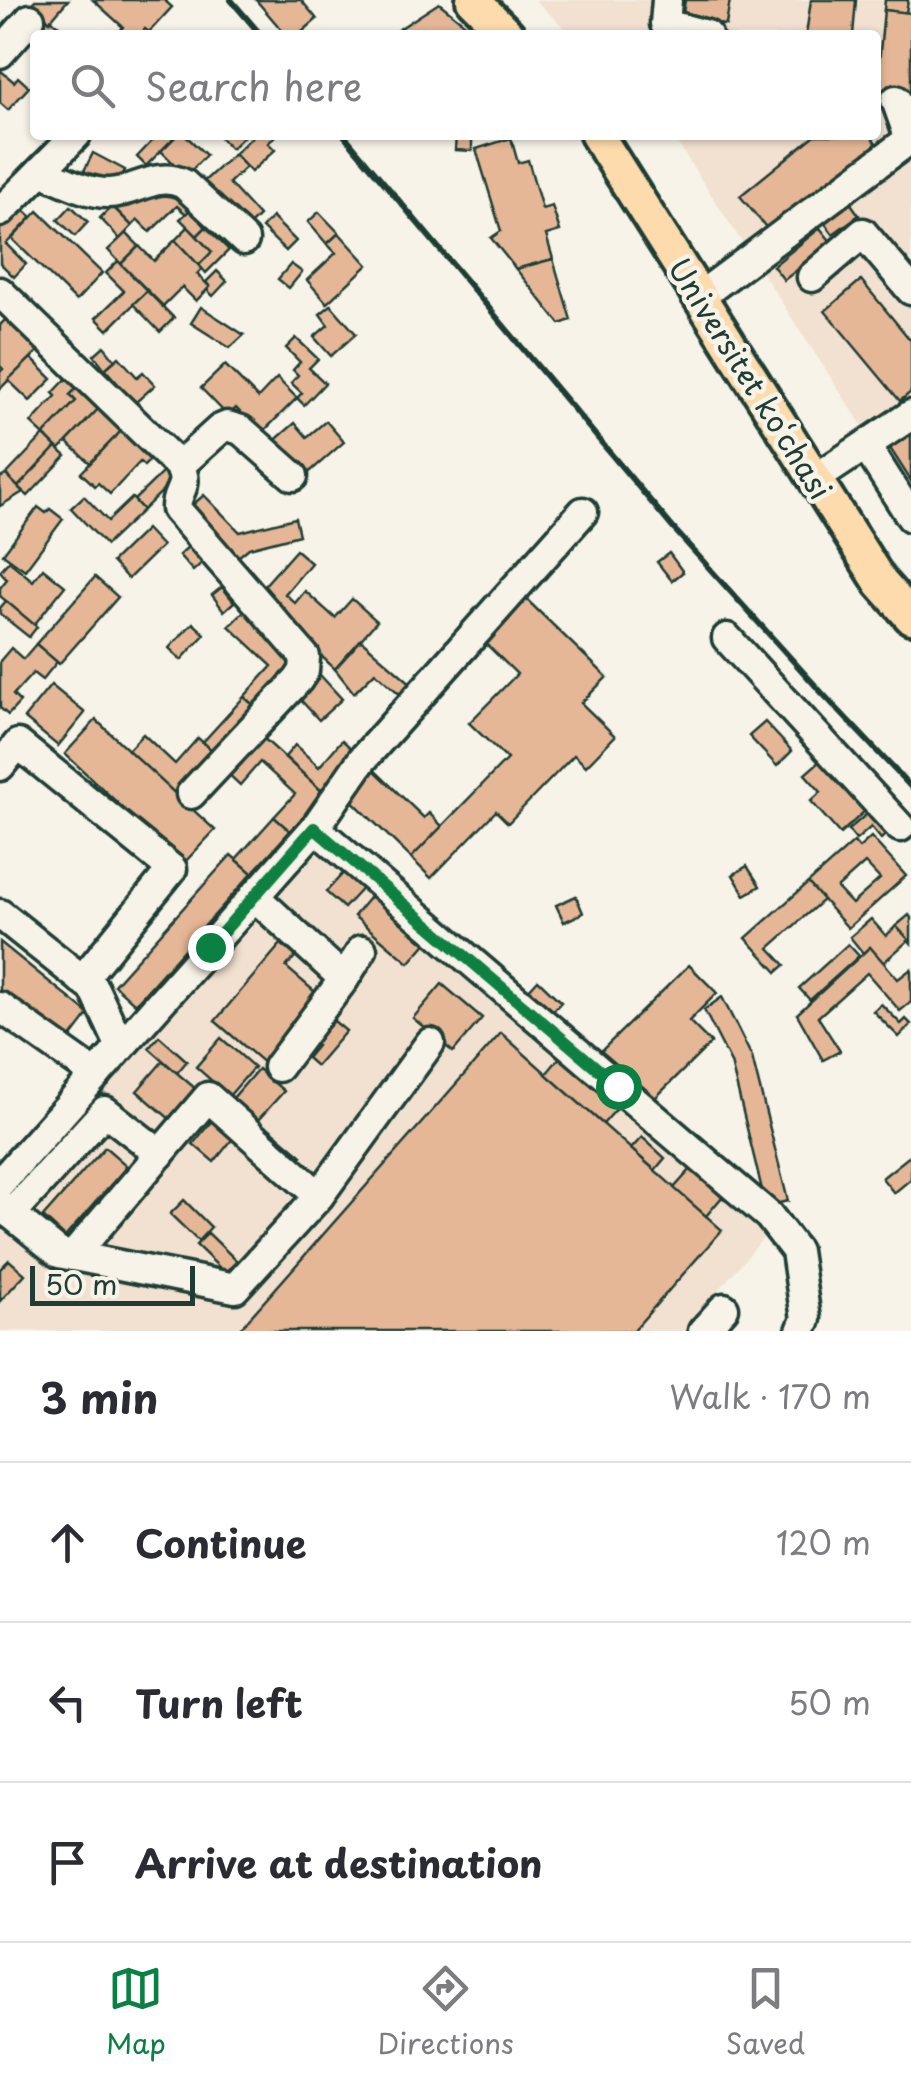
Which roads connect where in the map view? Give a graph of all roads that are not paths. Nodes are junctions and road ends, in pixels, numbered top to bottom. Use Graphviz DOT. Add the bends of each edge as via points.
graph roads {
  1 [pos="473,0"];
  2 [pos="667,0"];
  3 [pos="30,19"];
  4 [pos="503,30"];
  5 [pos="687,30"];
  6 [pos="0,53"];
  7 [pos="896,100"];
  8 [pos="71,140"];
  9 [pos="600,140"];
  10 [pos="40,172"];
  11 [pos="0,212"];
  12 [pos="244,240"];
  13 [pos="812,278"];
  14 [pos="911,290"];
  15 [pos="0,292"];
  16 [pos="699,297"];
  17 [pos="911,416"];
  18 [pos="866,446"];
  19 [pos="179,466"];
  20 [pos="292,476"];
  21 [pos="815,479"];
  22 [pos="583,512"];
  23 [pos="911,517"];
  24 [pos="911,616"];
  25 [pos="727,638"];
  26 [pos="0,766"];
  27 [pos="190,794"];
  28 [pos="907,826"];
  29 [pos="314,828"];
  30 [pos="254,896"];
  31 [pos="0,914"];
  32 [pos="362,950"];
  33 [pos="344,978"];
  34 [pos="82,980"];
  35 [pos="0,1007"];
  36 [pos="430,1043"];
  37 [pos="121,1047"];
  38 [pos="278,1067"];
  39 [pos="96,1076"];
  40 [pos="160,1154"];
  41 [pos="0,1184"];
  42 [pos="319,1196"];
  43 [pos="6,1210"];
  44 [pos="73,1256"];
  45 [pos="724,1308"];
  46 [pos="703,1331"];
  47 [pos="801,1331"];
  1 -- 4 [label="main road"];
  2 -- 5 [label="street" via="664,24"];
  3 -- 6 [label="street"];
  7 -- 16 [label="street" via="910,139"];
  8 -- 10 [label="street"];
  9 -- 16 [label="main road, Universitet kо‘chasi"];
  10 -- 11 [label="street"];
  10 -- 12 [label="street" via="108,193 174,179"];
  13 -- 14 [label="street" via="863,233"];
  15 -- 19 [label="street"];
  16 -- 21 [label="main road, Universitet kо‘chasi"];
  17 -- 18 [label="street"];
  18 -- 21 [label="street"];
  18 -- 23 [label="street"];
  19 -- 20 [label="street" via="220,429 236,427"];
  19 -- 27 [label="street" via="184,481 176,509 306,664"];
  21 -- 24 [label="main road, Universitet kо‘chasi" via="881,583"];
  22 -- 29 [label="street" via="362,760"];
  25 -- 28 [label="street"];
  26 -- 34 [label="street" via="18,744 172,869"];
  29 -- 30 [label="street"];
  29 -- 47 [label="street" via="769,1216 796,1251 806,1319"];
  30 -- 33 [label="street"];
  30 -- 37 [label="street"];
  31 -- 34 [label="street"];
  32 -- 33 [label="street"];
  33 -- 38 [label="street"];
  34 -- 37 [label="street" via="94,989"];
  35 -- 39 [label="street"];
  36 -- 42 [label="street"];
  37 -- 39 [label="street"];
  39 -- 41 [label="street"];
  40 -- 42 [label="street" via="208,1098"];
  40 -- 43 [label="street" via="105,1112"];
  40 -- 44 [label="street"];
  42 -- 44 [label="street" via="235,1288"];
  43 -- 44 [label="street" via="59,1254"];
  45 -- 46 [label="street"];
}
